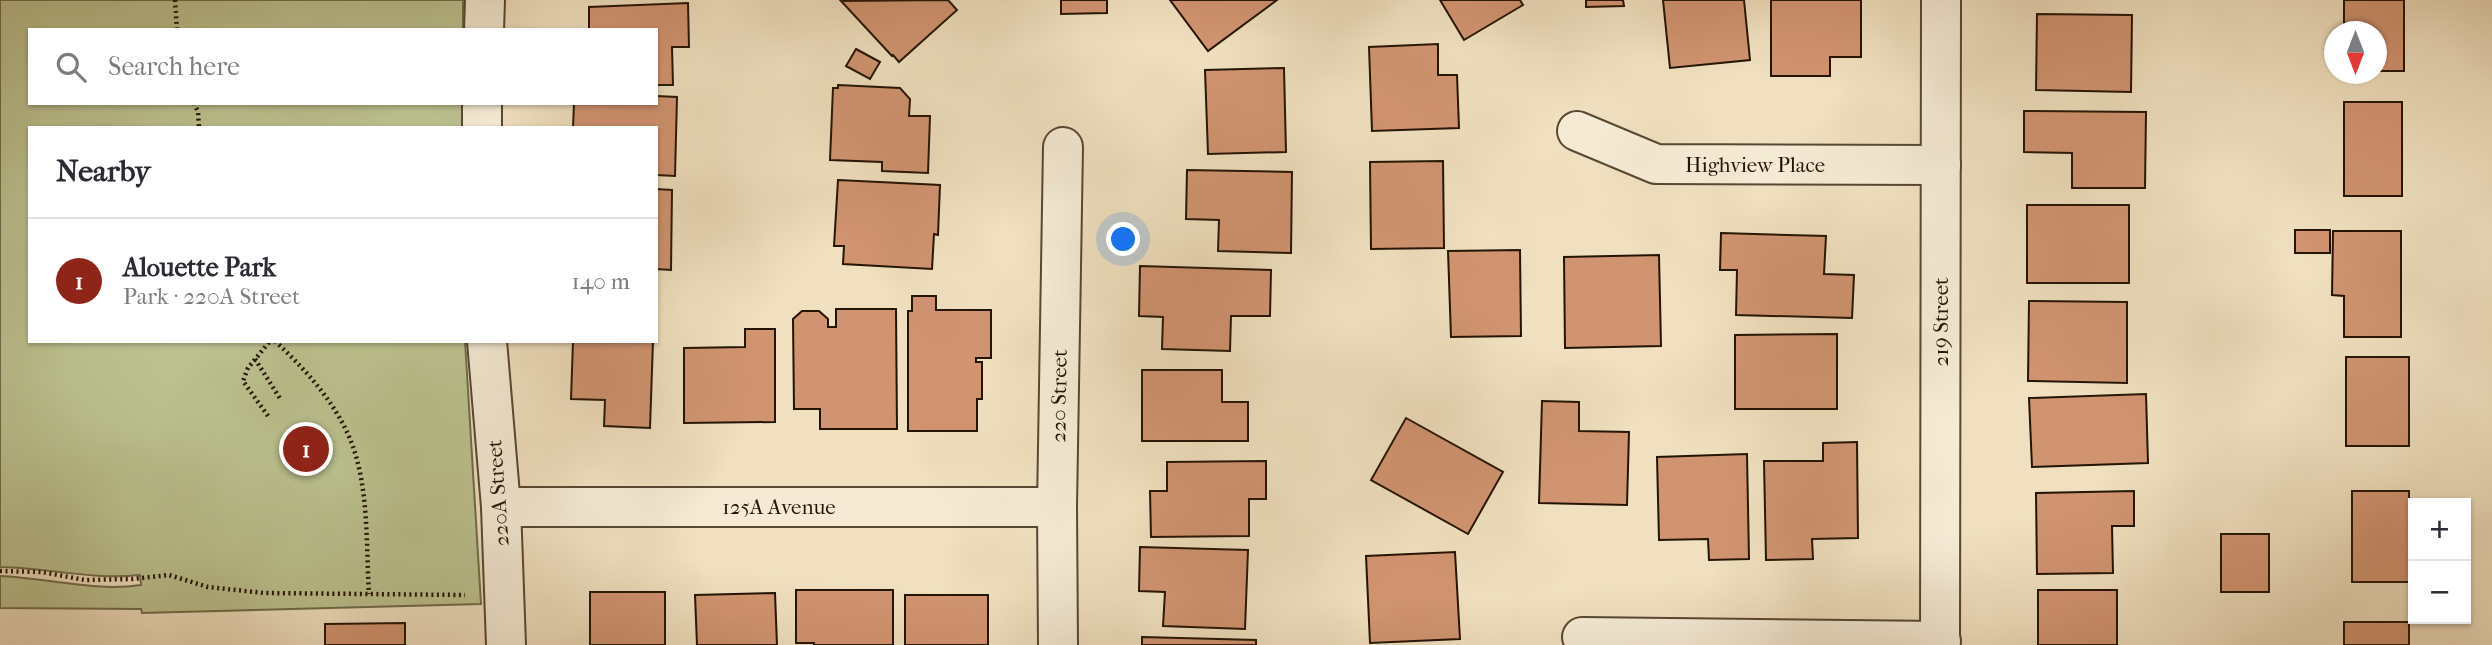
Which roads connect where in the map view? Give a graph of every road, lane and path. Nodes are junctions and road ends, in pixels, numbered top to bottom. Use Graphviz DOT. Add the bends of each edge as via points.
graph roads {
  1 [pos="175,0"];
  2 [pos="485,0"];
  3 [pos="1941,0"];
  4 [pos="177,28"];
  5 [pos="484,28"];
  6 [pos="195,105"];
  7 [pos="482,105"];
  8 [pos="198,126"];
  9 [pos="482,126"];
  10 [pos="1577,131"];
  11 [pos="1063,147"];
  12 [pos="1941,165"];
  13 [pos="271,343"];
  14 [pos="275,343"];
  15 [pos="487,343"];
  16 [pos="255,359"];
  17 [pos="281,400"];
  18 [pos="268,416"];
  19 [pos="501,506"];
  20 [pos="1058,506"];
  21 [pos="0,571"];
  22 [pos="369,594"];
  23 [pos="505,596"];
  24 [pos="1582,637"];
  25 [pos="1940,643"];
  26 [pos="506,645"];
  27 [pos="1058,645"];
  1 -- 4 [label="path"];
  2 -- 5 [label="street"];
  3 -- 12 [label="street, 219 Street"];
  6 -- 8 [label="path"];
  7 -- 9 [label="street"];
  10 -- 12 [label="street, Highview Place" via="1656,164"];
  11 -- 20 [label="street, 220 Street"];
  12 -- 25 [label="street, 219 Street"];
  13 -- 16 [label="path"];
  14 -- 22 [label="path" via="334,406 352,444 362,483"];
  15 -- 19 [label="street, 220A Street"];
  16 -- 17 [label="path"];
  16 -- 18 [label="path" via="243,381"];
  19 -- 20 [label="street, 125A Avenue"];
  19 -- 23 [label="street, 220A Street"];
  20 -- 27 [label="street, 220 Street"];
  21 -- 22 [label="path" via="85,580 169,575 208,587 264,593"];
  22 -- 23 [label="path"];
  23 -- 26 [label="street, 220A Street"];
  24 -- 25 [label="street"];
}
